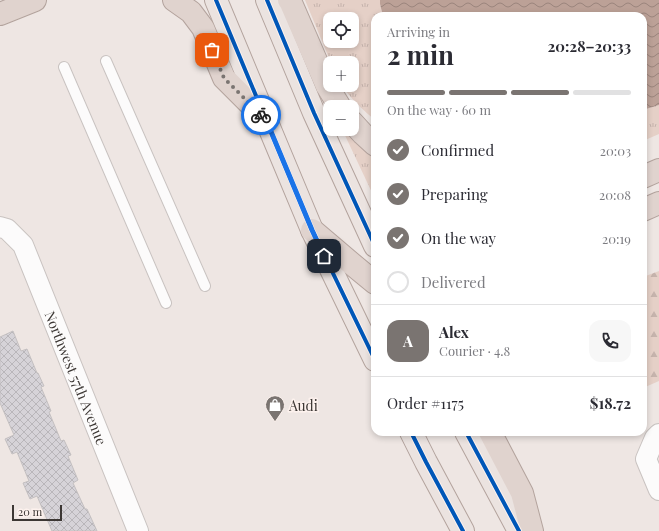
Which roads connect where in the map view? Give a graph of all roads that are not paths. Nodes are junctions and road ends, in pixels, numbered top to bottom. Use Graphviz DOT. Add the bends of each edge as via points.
graph roads {
  1 [pos="35,0"];
  2 [pos="174,0"];
  3 [pos="216,0"];
  4 [pos="266,0"];
  5 [pos="289,0"];
  6 [pos="0,14"];
  7 [pos="106,61"];
  8 [pos="64,67"];
  9 [pos="336,100"];
  10 [pos="267,122"];
  11 [pos="359,129"];
  12 [pos="371,141"];
  13 [pos="659,170"];
  14 [pos="647,175"];
  15 [pos="659,203"];
  16 [pos="647,208"];
  17 [pos="4,228"];
  18 [pos="312,230"];
  19 [pos="371,237"];
  20 [pos="371,280"];
  21 [pos="205,286"];
  22 [pos="166,303"];
  23 [pos="371,352"];
  24 [pos="659,434"];
  25 [pos="413,436"];
  26 [pos="468,436"];
  27 [pos="492,436"];
  28 [pos="659,490"];
  29 [pos="138,531"];
  30 [pos="463,531"];
  31 [pos="519,531"];
  32 [pos="532,531"];
  1 -- 6 [label="highway"];
  2 -- 10 [label="highway" via="198,20 224,78"];
  3 -- 10 [label="main road"];
  4 -- 19 [label="main road"];
  5 -- 9 [label="highway"];
  7 -- 21 [label="lane"];
  8 -- 22 [label="lane"];
  10 -- 18 [label="main road"];
  11 -- 12 [label="highway"];
  13 -- 14 [label="highway"];
  15 -- 16 [label="highway"];
  17 -- 29 [label="street, Northwest 57th Avenue" via="23,245"];
  18 -- 20 [label="highway"];
  18 -- 23 [label="main road"];
  24 -- 28 [label="street" via="646,458"];
  25 -- 30 [label="main road"];
  26 -- 31 [label="main road"];
  27 -- 32 [label="highway" via="522,493"];
}
